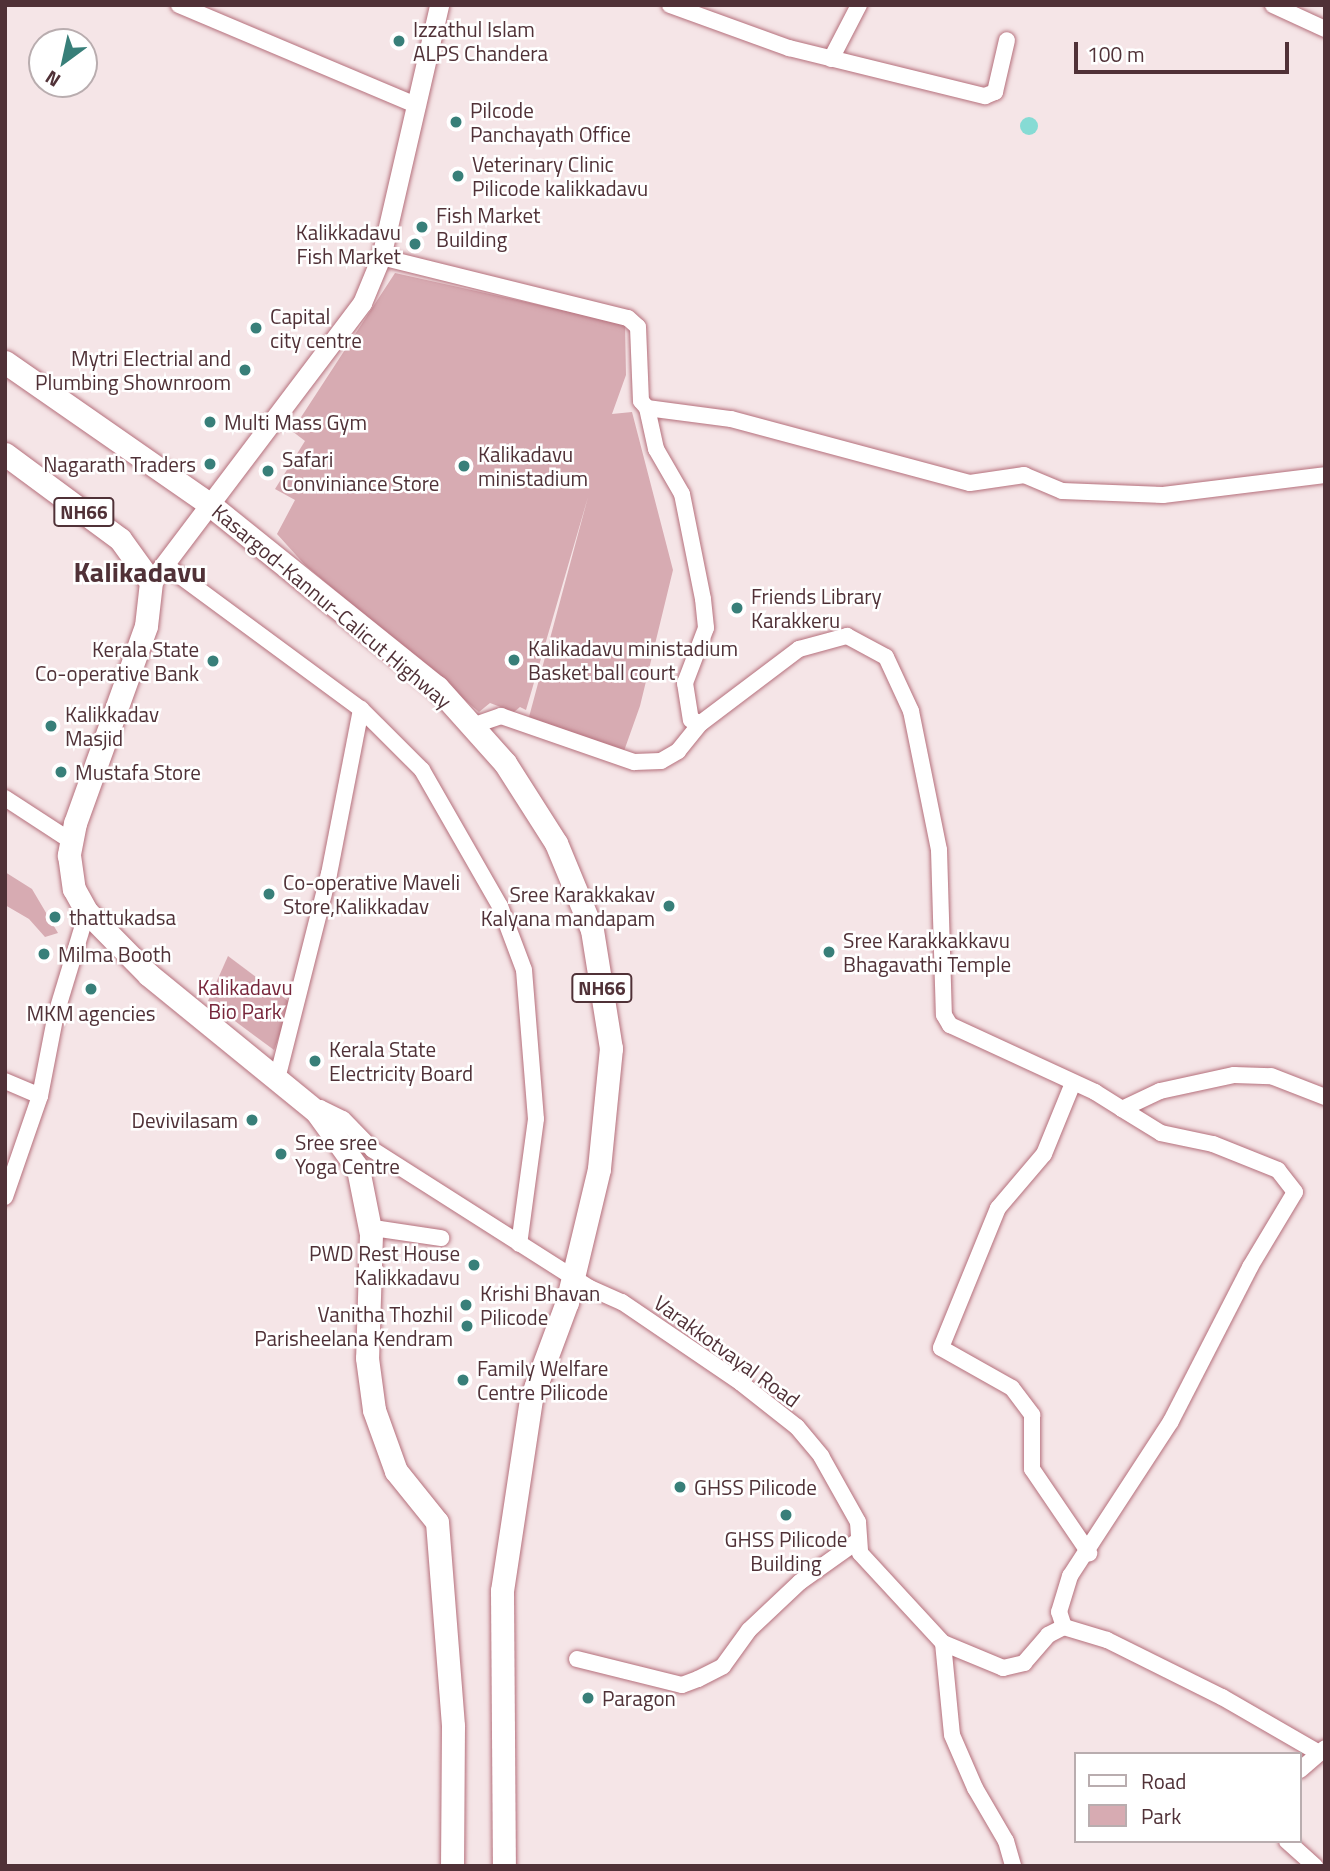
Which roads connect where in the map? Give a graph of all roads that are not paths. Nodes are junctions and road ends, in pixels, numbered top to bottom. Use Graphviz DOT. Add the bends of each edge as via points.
graph roads {
  1 [pos="179,5"];
  2 [pos="439,5"];
  3 [pos="670,5"];
  4 [pos="859,5"];
  5 [pos="1273,5"];
  6 [pos="1325,29"];
  7 [pos="1007,40"];
  8 [pos="831,59"];
  9 [pos="418,106"];
  10 [pos="381,257"];
  11 [pos="5,362"];
  12 [pos="647,408"];
  13 [pos="5,454"];
  14 [pos="1325,475"];
  15 [pos="209,504"];
  16 [pos="158,573"];
  17 [pos="361,709"];
  18 [pos="701,723"];
  19 [pos="472,726"];
  20 [pos="5,798"];
  21 [pos="71,841"];
  22 [pos="87,912"];
  23 [pos="278,1079"];
  24 [pos="5,1081"];
  25 [pos="1073,1083"];
  26 [pos="40,1096"];
  27 [pos="1325,1097"];
  28 [pos="1122,1110"];
  29 [pos="316,1111"];
  30 [pos="5,1197"];
  31 [pos="371,1234"];
  32 [pos="441,1238"];
  33 [pos="519,1244"];
  34 [pos="573,1277"];
  35 [pos="859,1540"];
  36 [pos="1089,1553"];
  37 [pos="1064,1627"];
  38 [pos="943,1643"];
  39 [pos="578,1659"];
  40 [pos="1322,1751"];
  41 [pos="1302,1768"];
  42 [pos="1289,1843"];
  43 [pos="452,1866"];
  44 [pos="504,1866"];
  45 [pos="1013,1866"];
  46 [pos="1315,1866"];
  1 -- 9 [label="street"];
  2 -- 9 [label="main road"];
  3 -- 8 [label="street" via="745,35"];
  4 -- 8 [label="street"];
  5 -- 6 [label="street"];
  7 -- 8 [label="street" via="995,92 985,96"];
  9 -- 10 [label="main road"];
  10 -- 12 [label="street" via="628,318 638,327 641,401"];
  10 -- 15 [label="main road" via="362,303"];
  11 -- 15 [label="highway, Kasargod-Kannur-Calicut Highway / NH66"];
  12 -- 14 [label="street" via="731,419 970,483 1024,475 1062,491 1163,495"];
  12 -- 18 [label="street" via="656,449 682,494 703,599 706,628 685,682 691,720"];
  13 -- 16 [label="highway, NH66" via="120,539"];
  15 -- 16 [label="main road"];
  15 -- 19 [label="highway, Kasargod-Kannur-Calicut Highway / NH66" via="437,687"];
  16 -- 17 [label="street"];
  16 -- 21 [label="highway" via="146,626"];
  17 -- 23 [label="street" via="326,887"];
  17 -- 33 [label="street" via="422,770 500,906 524,970 536,1119"];
  18 -- 19 [label="street" via="678,751 661,761 634,762 501,716"];
  18 -- 25 [label="street" via="799,649 847,636 886,657 911,711 939,850 944,1015 963,1034"];
  19 -- 34 [label="highway, Kasargod-Kannur-Calicut Highway / NH66" via="505,763 555,843 592,930 611,1048 598,1169"];
  20 -- 21 [label="street"];
  21 -- 22 [label="highway" via="75,889"];
  22 -- 23 [label="highway" via="149,975"];
  22 -- 26 [label="street" via="56,1014"];
  23 -- 29 [label="highway"];
  24 -- 26 [label="street"];
  25 -- 28 [label="street"];
  25 -- 36 [label="street" via="1044,1154 999,1208 941,1348 1012,1388 1032,1415 1032,1469"];
  26 -- 30 [label="street"];
  27 -- 28 [label="street" via="1270,1076 1234,1075 1160,1091"];
  28 -- 36 [label="street" via="1161,1133 1213,1144 1278,1170 1295,1192 1250,1267 1171,1420"];
  29 -- 31 [label="highway" via="358,1169"];
  29 -- 33 [label="street, Varakkotvayal Road" via="320,1108 343,1119 373,1150"];
  31 -- 32 [label="street" via="380,1229"];
  31 -- 43 [label="highway" via="367,1358 374,1410 396,1471 437,1522 453,1726"];
  33 -- 34 [label="street, Varakkotvayal Road"];
  34 -- 35 [label="street, Varakkotvayal Road" via="622,1302 797,1427 821,1455 852,1511"];
  34 -- 44 [label="highway, Kasargod-Kannur-Calicut Highway / NH66" via="531,1399 502,1591"];
  35 -- 38 [label="street, Varakkotvayal Road" via="860,1553"];
  35 -- 39 [label="street" via="800,1582 749,1630 723,1666 698,1679 682,1685"];
  36 -- 37 [label="street" via="1070,1577 1063,1596 1059,1612"];
  37 -- 38 [label="street" via="1048,1635 1024,1663 1003,1668"];
  37 -- 40 [label="street" via="1107,1640"];
  38 -- 45 [label="street" via="952,1735 1006,1842"];
  40 -- 41 [label="street"];
  42 -- 46 [label="street"];
}
